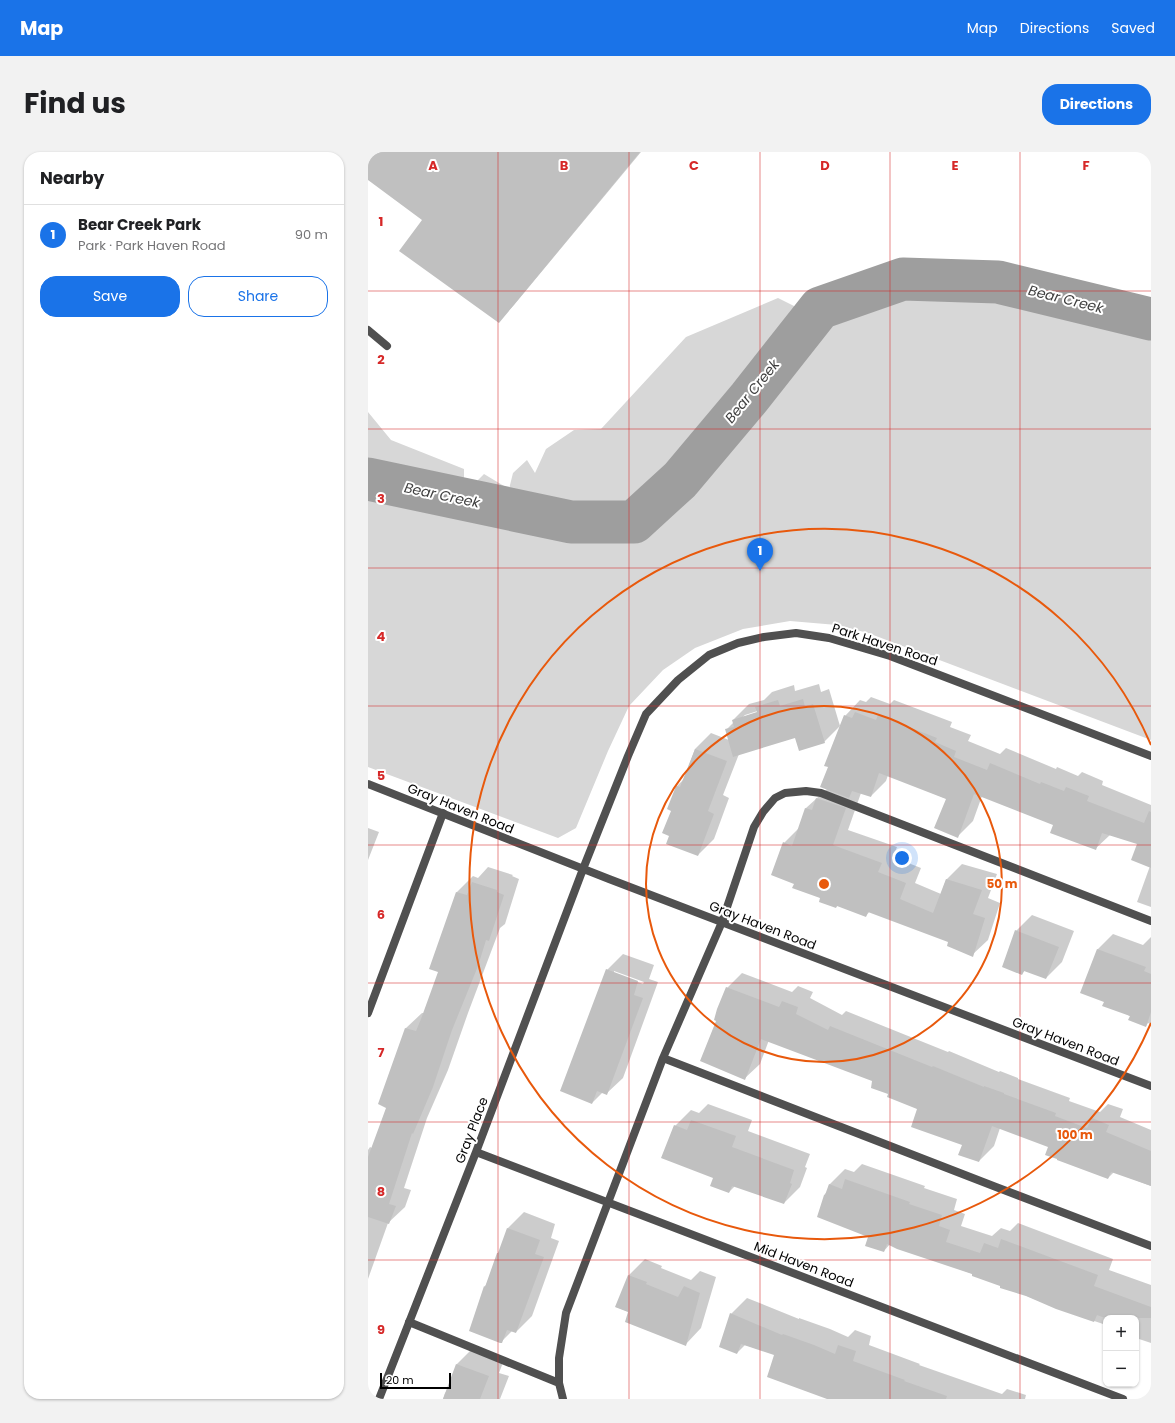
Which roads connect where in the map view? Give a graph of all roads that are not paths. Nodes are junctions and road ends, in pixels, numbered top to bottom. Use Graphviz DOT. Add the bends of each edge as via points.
graph roads {
  1 [pos="368,330"];
  2 [pos="387,346"];
  3 [pos="1151,756"];
  4 [pos="368,784"];
  5 [pos="443,813"];
  6 [pos="583,869"];
  7 [pos="1151,921"];
  8 [pos="722,922"];
  9 [pos="368,1013"];
  10 [pos="663,1058"];
  11 [pos="1151,1086"];
  12 [pos="476,1152"];
  13 [pos="608,1202"];
  14 [pos="1151,1246"];
  15 [pos="409,1322"];
  16 [pos="559,1383"];
  17 [pos="379,1399"];
  18 [pos="562,1399"];
  19 [pos="1123,1399"];
  1 -- 2 [label="street"];
  3 -- 6 [label="street, Park Haven Road" via="890,656 823,637 796,633 764,637 738,643 709,655 678,680 646,714"];
  4 -- 5 [label="street, Gray Haven Road"];
  5 -- 6 [label="street, Gray Haven Road"];
  5 -- 9 [label="street"];
  6 -- 8 [label="street, Gray Haven Road"];
  6 -- 12 [label="street, Gray Place"];
  7 -- 8 [label="street" via="821,793 806,791 785,793 775,798 763,812 754,827"];
  8 -- 10 [label="street"];
  8 -- 11 [label="street, Gray Haven Road"];
  10 -- 13 [label="street"];
  10 -- 14 [label="street"];
  12 -- 13 [label="street, Mid Haven Road"];
  12 -- 15 [label="street, Gray Place"];
  13 -- 16 [label="street" via="566,1313 559,1358"];
  13 -- 19 [label="street, Mid Haven Road"];
  15 -- 16 [label="street"];
  15 -- 17 [label="street, Gray Place"];
  16 -- 18 [label="street"];
}
